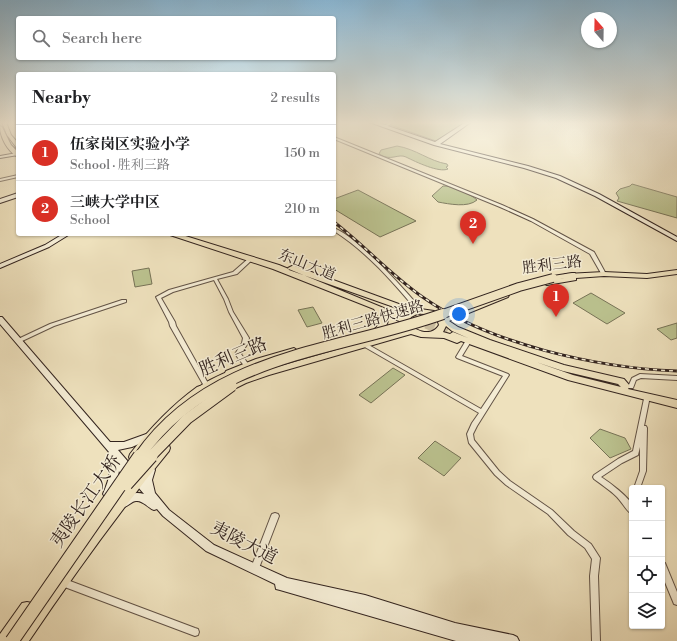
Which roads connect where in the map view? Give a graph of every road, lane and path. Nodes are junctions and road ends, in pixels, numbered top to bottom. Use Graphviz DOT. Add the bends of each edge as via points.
graph roads {
  1 [pos="368,152"];
  2 [pos="468,152"];
  3 [pos="16,154"];
  4 [pos="0,157"];
  5 [pos="16,176"];
  6 [pos="0,180"];
  7 [pos="16,196"];
  8 [pos="0,201"];
  9 [pos="336,230"];
  10 [pos="60,236"];
  11 [pos="64,236"];
  12 [pos="178,236"];
  13 [pos="192,236"];
  14 [pos="677,238"];
  15 [pos="252,259"];
  16 [pos="0,264"];
  17 [pos="278,265"];
  18 [pos="677,272"];
  19 [pos="604,274"];
  20 [pos="677,276"];
  21 [pos="572,277"];
  22 [pos="215,279"];
  23 [pos="124,301"];
  24 [pos="374,307"];
  25 [pos="418,311"];
  26 [pos="439,317"];
  27 [pos="0,319"];
  28 [pos="405,320"];
  29 [pos="0,324"];
  30 [pos="378,330"];
  31 [pos="432,334"];
  32 [pos="454,334"];
  33 [pos="355,336"];
  34 [pos="18,341"];
  35 [pos="467,343"];
  36 [pos="365,345"];
  37 [pos="247,366"];
  38 [pos="677,378"];
  39 [pos="232,386"];
  40 [pos="625,387"];
  41 [pos="206,392"];
  42 [pos="647,396"];
  43 [pos="677,399"];
  44 [pos="677,404"];
  45 [pos="482,412"];
  46 [pos="175,415"];
  47 [pos="644,417"];
  48 [pos="149,436"];
  49 [pos="108,448"];
  50 [pos="160,454"];
  51 [pos="130,477"];
  52 [pos="639,485"];
  53 [pos="154,502"];
  54 [pos="104,503"];
  55 [pos="629,505"];
  56 [pos="115,511"];
  57 [pos="275,516"];
  58 [pos="255,568"];
  59 [pos="665,573"];
  60 [pos="61,582"];
  61 [pos="677,601"];
  62 [pos="195,632"];
  63 [pos="3,641"];
  64 [pos="12,641"];
  65 [pos="18,641"];
  66 [pos="21,641"];
  67 [pos="481,641"];
  68 [pos="514,641"];
  69 [pos="596,641"];
  1 -- 19 [label="street" via="532,220 592,253"];
  2 -- 14 [label="main road" via="558,177"];
  3 -- 4 [label="main road"];
  5 -- 6 [label="street"];
  7 -- 8 [label="main road"];
  9 -- 25 [label="street" via="362,250 405,293"];
  10 -- 16 [label="main road"];
  11 -- 16 [label="main road" via="47,246"];
  12 -- 15 [label="main road, 东山大道"];
  13 -- 17 [label="main road, 东山大道"];
  15 -- 17 [label="main road, 东山大道"];
  15 -- 22 [label="street" via="235,273"];
  17 -- 24 [label="main road, 东山大道"];
  17 -- 25 [label="main road, 东山大道" via="405,309"];
  17 -- 28 [label="main road"];
  18 -- 19 [label="main road, 胜利三路" via="647,276"];
  19 -- 21 [label="main road, 胜利三路"];
  20 -- 21 [label="main road, 胜利三路" via="650,279"];
  21 -- 26 [label="main road, 胜利三路" via="524,288"];
  21 -- 41 [label="highway, 胜利三路快速路, bridge" via="523,286 448,316 266,368"];
  22 -- 37 [label="street" via="246,338 238,354"];
  22 -- 41 [label="street" via="158,297"];
  23 -- 34 [label="street" via="52,325"];
  24 -- 28 [label="main road, 东山大道"];
  24 -- 30 [label="main road" via="386,320"];
  25 -- 26 [label="main road, 东山大道"];
  25 -- 28 [label="main road" via="408,315"];
  26 -- 31 [label="main road" via="442,328"];
  26 -- 40 [label="main road" via="455,329 487,342 562,368 621,381"];
  27 -- 34 [label="main road, 夷陵大道"];
  28 -- 30 [label="main road, 胜利三路"];
  28 -- 31 [label="main road" via="421,334"];
  28 -- 36 [label="main road, 胜利三路"];
  29 -- 49 [label="main road, 夷陵大道"];
  30 -- 33 [label="main road, 胜利三路"];
  31 -- 35 [label="main road" via="445,335"];
  32 -- 40 [label="main road" via="571,378"];
  33 -- 37 [label="main road, 胜利三路" via="275,356"];
  33 -- 46 [label="highway, bridge" via="287,355 239,372 209,386"];
  34 -- 49 [label="main road, 夷陵大道"];
  35 -- 40 [label="main road" via="572,380 622,393"];
  35 -- 45 [label="street" via="459,357 506,376"];
  36 -- 39 [label="main road, 胜利三路" via="266,373"];
  36 -- 45 [label="street"];
  37 -- 41 [label="main road, 胜利三路" via="222,376"];
  38 -- 40 [label="street" via="640,376"];
  39 -- 50 [label="main road, 胜利三路" via="193,417"];
  39 -- 51 [label="highway, bridge" via="211,399 171,433"];
  40 -- 42 [label="main road"];
  40 -- 43 [label="main road"];
  41 -- 46 [label="highway, 夷陵长江大桥, bridge"];
  41 -- 48 [label="main road, 胜利三路" via="180,405"];
  41 -- 51 [label="highway, 夷陵长江大桥, bridge" via="169,428"];
  42 -- 44 [label="main road"];
  42 -- 47 [label="street"];
  45 -- 69 [label="street" via="470,434 474,447 496,474 550,512 588,546 596,558"];
  46 -- 64 [label="highway, 夷陵长江大桥, bridge" via="148,444"];
  47 -- 52 [label="street" via="643,471"];
  47 -- 55 [label="street" via="636,453 596,477"];
  48 -- 49 [label="main road" via="124,446"];
  48 -- 51 [label="main road, 胜利三路"];
  49 -- 51 [label="main road, 夷陵大道"];
  49 -- 54 [label="main road" via="115,464 114,475"];
  50 -- 51 [label="main road, 胜利三路"];
  50 -- 53 [label="main road" via="150,469 147,480"];
  51 -- 53 [label="main road, 夷陵大道"];
  51 -- 54 [label="main road, 胜利三路"];
  51 -- 56 [label="main road, 胜利三路"];
  51 -- 65 [label="highway, 夷陵长江大桥"];
  53 -- 56 [label="main road" via="135,496"];
  53 -- 58 [label="main road, 夷陵大道" via="210,548"];
  53 -- 67 [label="main road, 夷陵大道" via="163,516 207,552 284,587"];
  54 -- 63 [label="main road, 胜利三路"];
  56 -- 60 [label="main road, 胜利三路"];
  57 -- 58 [label="street"];
  58 -- 68 [label="main road, 夷陵大道" via="286,583 365,601 455,629"];
  59 -- 61 [label="street"];
  60 -- 62 [label="street"];
  60 -- 66 [label="main road, 胜利三路"];
}
